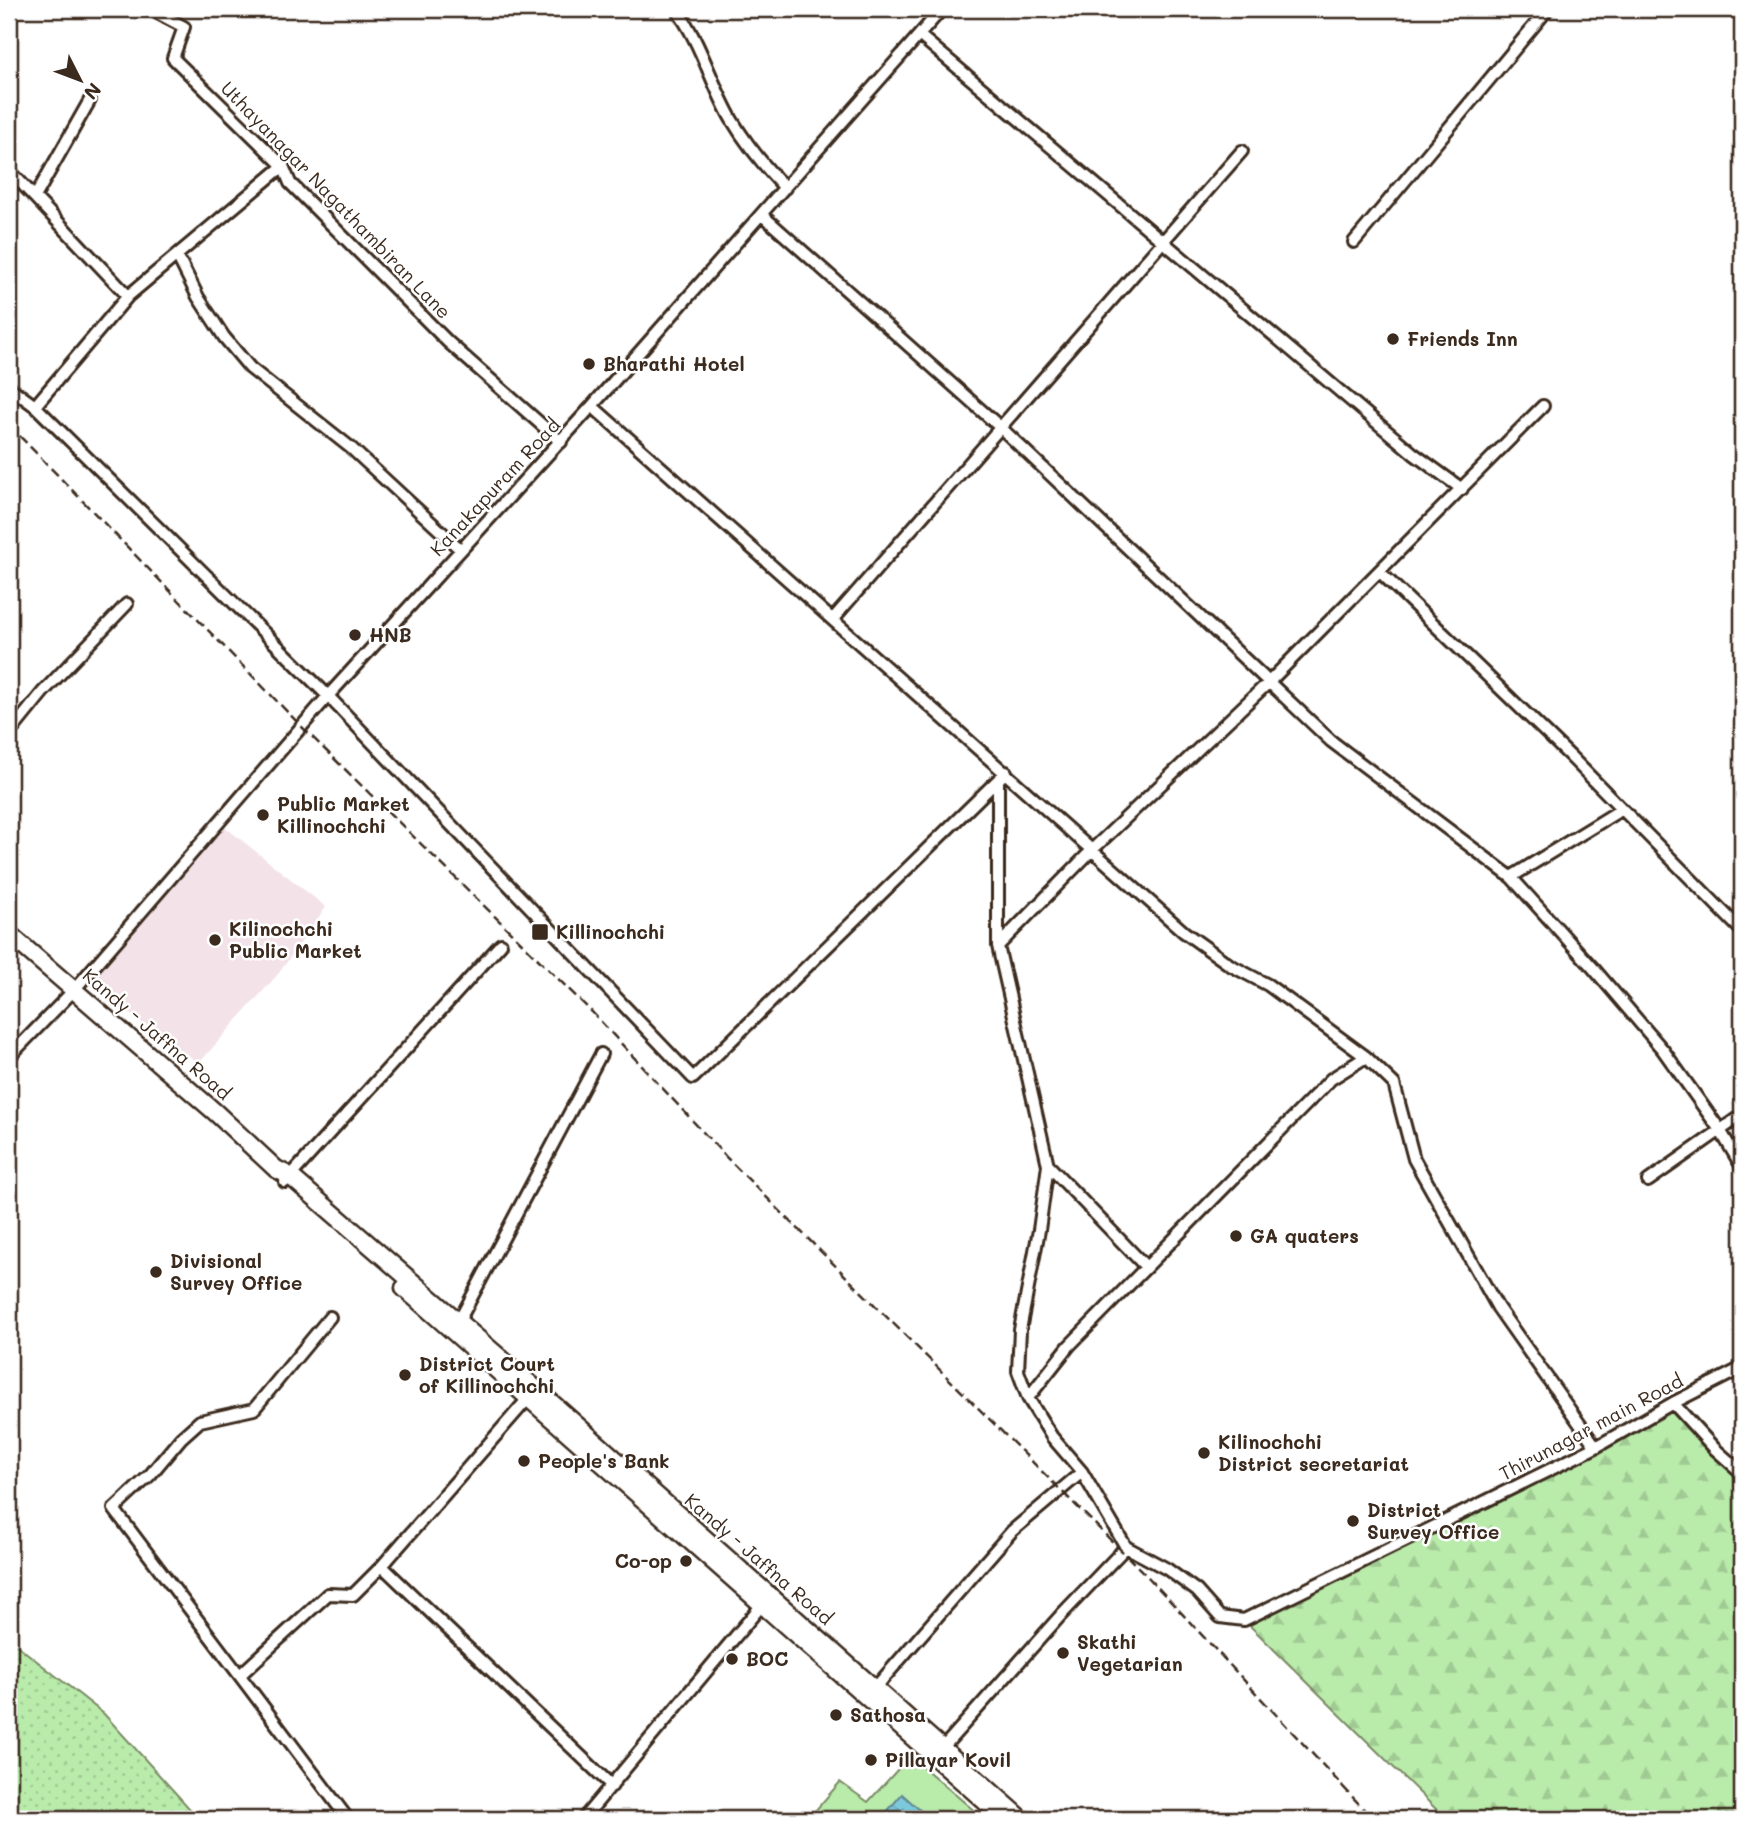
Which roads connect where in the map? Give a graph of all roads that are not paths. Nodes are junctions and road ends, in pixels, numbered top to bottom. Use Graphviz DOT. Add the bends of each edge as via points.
graph roads {
  1 [pos="150,9"];
  2 [pos="676,9"];
  3 [pos="942,9"];
  4 [pos="1548,9"];
  5 [pos="919,34"];
  6 [pos="90,100"];
  7 [pos="1242,151"];
  8 [pos="283,166"];
  9 [pos="9,170"];
  10 [pos="785,188"];
  11 [pos="35,197"];
  12 [pos="762,215"];
  13 [pos="1162,241"];
  14 [pos="1354,242"];
  15 [pos="177,255"];
  16 [pos="128,296"];
  17 [pos="9,387"];
  18 [pos="35,406"];
  19 [pos="593,406"];
  20 [pos="1544,406"];
  21 [pos="1000,427"];
  22 [pos="561,442"];
  23 [pos="1462,489"];
  24 [pos="461,550"];
  25 [pos="1380,572"];
  26 [pos="127,604"];
  27 [pos="833,619"];
  28 [pos="1269,682"];
  29 [pos="328,696"];
  30 [pos="9,734"];
  31 [pos="1002,776"];
  32 [pos="1622,809"];
  33 [pos="1093,849"];
  34 [pos="1511,877"];
  35 [pos="1742,932"];
  36 [pos="9,934"];
  37 [pos="501,944"];
  38 [pos="998,946"];
  39 [pos="74,990"];
  40 [pos="601,1054"];
  41 [pos="9,1057"];
  42 [pos="1366,1057"];
  43 [pos="1742,1115"];
  44 [pos="1720,1130"];
  45 [pos="1048,1164"];
  46 [pos="1742,1167"];
  47 [pos="284,1176"];
  48 [pos="1648,1181"];
  49 [pos="1146,1267"];
  50 [pos="330,1317"];
  51 [pos="458,1321"];
  52 [pos="1742,1368"];
  53 [pos="532,1394"];
  54 [pos="1028,1398"];
  55 [pos="1673,1403"];
  56 [pos="1596,1447"];
  57 [pos="1082,1472"];
  58 [pos="1742,1473"];
  59 [pos="1126,1547"];
  60 [pos="382,1566"];
  61 [pos="766,1600"];
  62 [pos="240,1675"];
  63 [pos="875,1688"];
  64 [pos="939,1753"];
  65 [pos="612,1786"];
  66 [pos="348,1819"];
  67 [pos="583,1819"];
  68 [pos="1005,1819"];
  69 [pos="1022,1819"];
  1 -- 8 [label="street, Uthayanagar Nagathambiran Lane" via="184,27 173,58"];
  2 -- 10 [label="street" via="688,24 731,119"];
  3 -- 5 [label="street, Kanakapuram Road"];
  4 -- 14 [label="street"];
  5 -- 10 [label="street, Kanakapuram Road"];
  5 -- 13 [label="street"];
  6 -- 11 [label="street"];
  7 -- 13 [label="street"];
  8 -- 15 [label="street"];
  8 -- 22 [label="street, Uthayanagar Nagathambiran Lane" via="290,183 448,342"];
  9 -- 11 [label="street"];
  10 -- 12 [label="street, Kanakapuram Road"];
  11 -- 16 [label="street"];
  12 -- 19 [label="street, Kanakapuram Road"];
  12 -- 21 [label="street"];
  13 -- 21 [label="street"];
  13 -- 23 [label="street" via="1414,454"];
  15 -- 16 [label="street"];
  15 -- 24 [label="street" via="204,307 250,368 351,448"];
  16 -- 18 [label="street"];
  17 -- 18 [label="street"];
  18 -- 29 [label="street"];
  19 -- 22 [label="street, Kanakapuram Road"];
  19 -- 27 [label="street"];
  20 -- 23 [label="street"];
  21 -- 27 [label="street"];
  21 -- 28 [label="street"];
  22 -- 24 [label="street, Kanakapuram Road"];
  23 -- 25 [label="street"];
  24 -- 29 [label="street, Kanakapuram Road"];
  25 -- 28 [label="street"];
  25 -- 32 [label="street"];
  26 -- 30 [label="street"];
  27 -- 31 [label="street"];
  28 -- 33 [label="street"];
  28 -- 34 [label="street" via="1331,741"];
  29 -- 31 [label="street" via="694,1078"];
  29 -- 39 [label="street, Kanakapuram Road"];
  31 -- 33 [label="street"];
  31 -- 38 [label="street"];
  32 -- 34 [label="street"];
  32 -- 35 [label="street"];
  33 -- 38 [label="street"];
  33 -- 42 [label="street" via="1184,932 1268,985"];
  34 -- 44 [label="street" via="1663,1050"];
  36 -- 39 [label="highway, Kandy - Jaffna Road"];
  37 -- 47 [label="street"];
  38 -- 45 [label="street"];
  39 -- 41 [label="street, Kanakapuram Road"];
  39 -- 47 [label="highway, Kandy - Jaffna Road"];
  40 -- 51 [label="street"];
  42 -- 49 [label="street" via="1331,1079"];
  42 -- 56 [label="street" via="1394,1084 1414,1159 1497,1308"];
  43 -- 44 [label="street"];
  44 -- 46 [label="street"];
  44 -- 48 [label="street"];
  45 -- 49 [label="street"];
  45 -- 54 [label="street" via="1020,1331 1018,1371"];
  47 -- 51 [label="highway, Kandy - Jaffna Road"];
  47 -- 53 [label="highway, Kandy - Jaffna Road"];
  49 -- 54 [label="street" via="1069,1346"];
  50 -- 62 [label="street" via="254,1409 200,1421 114,1508"];
  51 -- 53 [label="highway, Kandy - Jaffna Road"];
  52 -- 55 [label="street, Thirunagar main Road"];
  53 -- 60 [label="street"];
  53 -- 61 [label="highway, Kandy - Jaffna Road"];
  54 -- 57 [label="street" via="1052,1437"];
  55 -- 56 [label="street, Thirunagar main Road"];
  55 -- 58 [label="street"];
  56 -- 59 [label="street, Thirunagar main Road" via="1244,1620 1220,1617 1198,1591"];
  57 -- 59 [label="street"];
  57 -- 63 [label="street" via="1012,1531"];
  59 -- 64 [label="street"];
  60 -- 62 [label="street" via="353,1595 328,1594"];
  60 -- 65 [label="street"];
  61 -- 63 [label="highway, Kandy - Jaffna Road"];
  61 -- 64 [label="highway, Kandy - Jaffna Road"];
  61 -- 65 [label="street"];
  62 -- 66 [label="street"];
  63 -- 64 [label="highway, Kandy - Jaffna Road"];
  64 -- 68 [label="highway, Kandy - Jaffna Road"];
  64 -- 69 [label="highway, Kandy - Jaffna Road"];
  65 -- 67 [label="street"];
}
